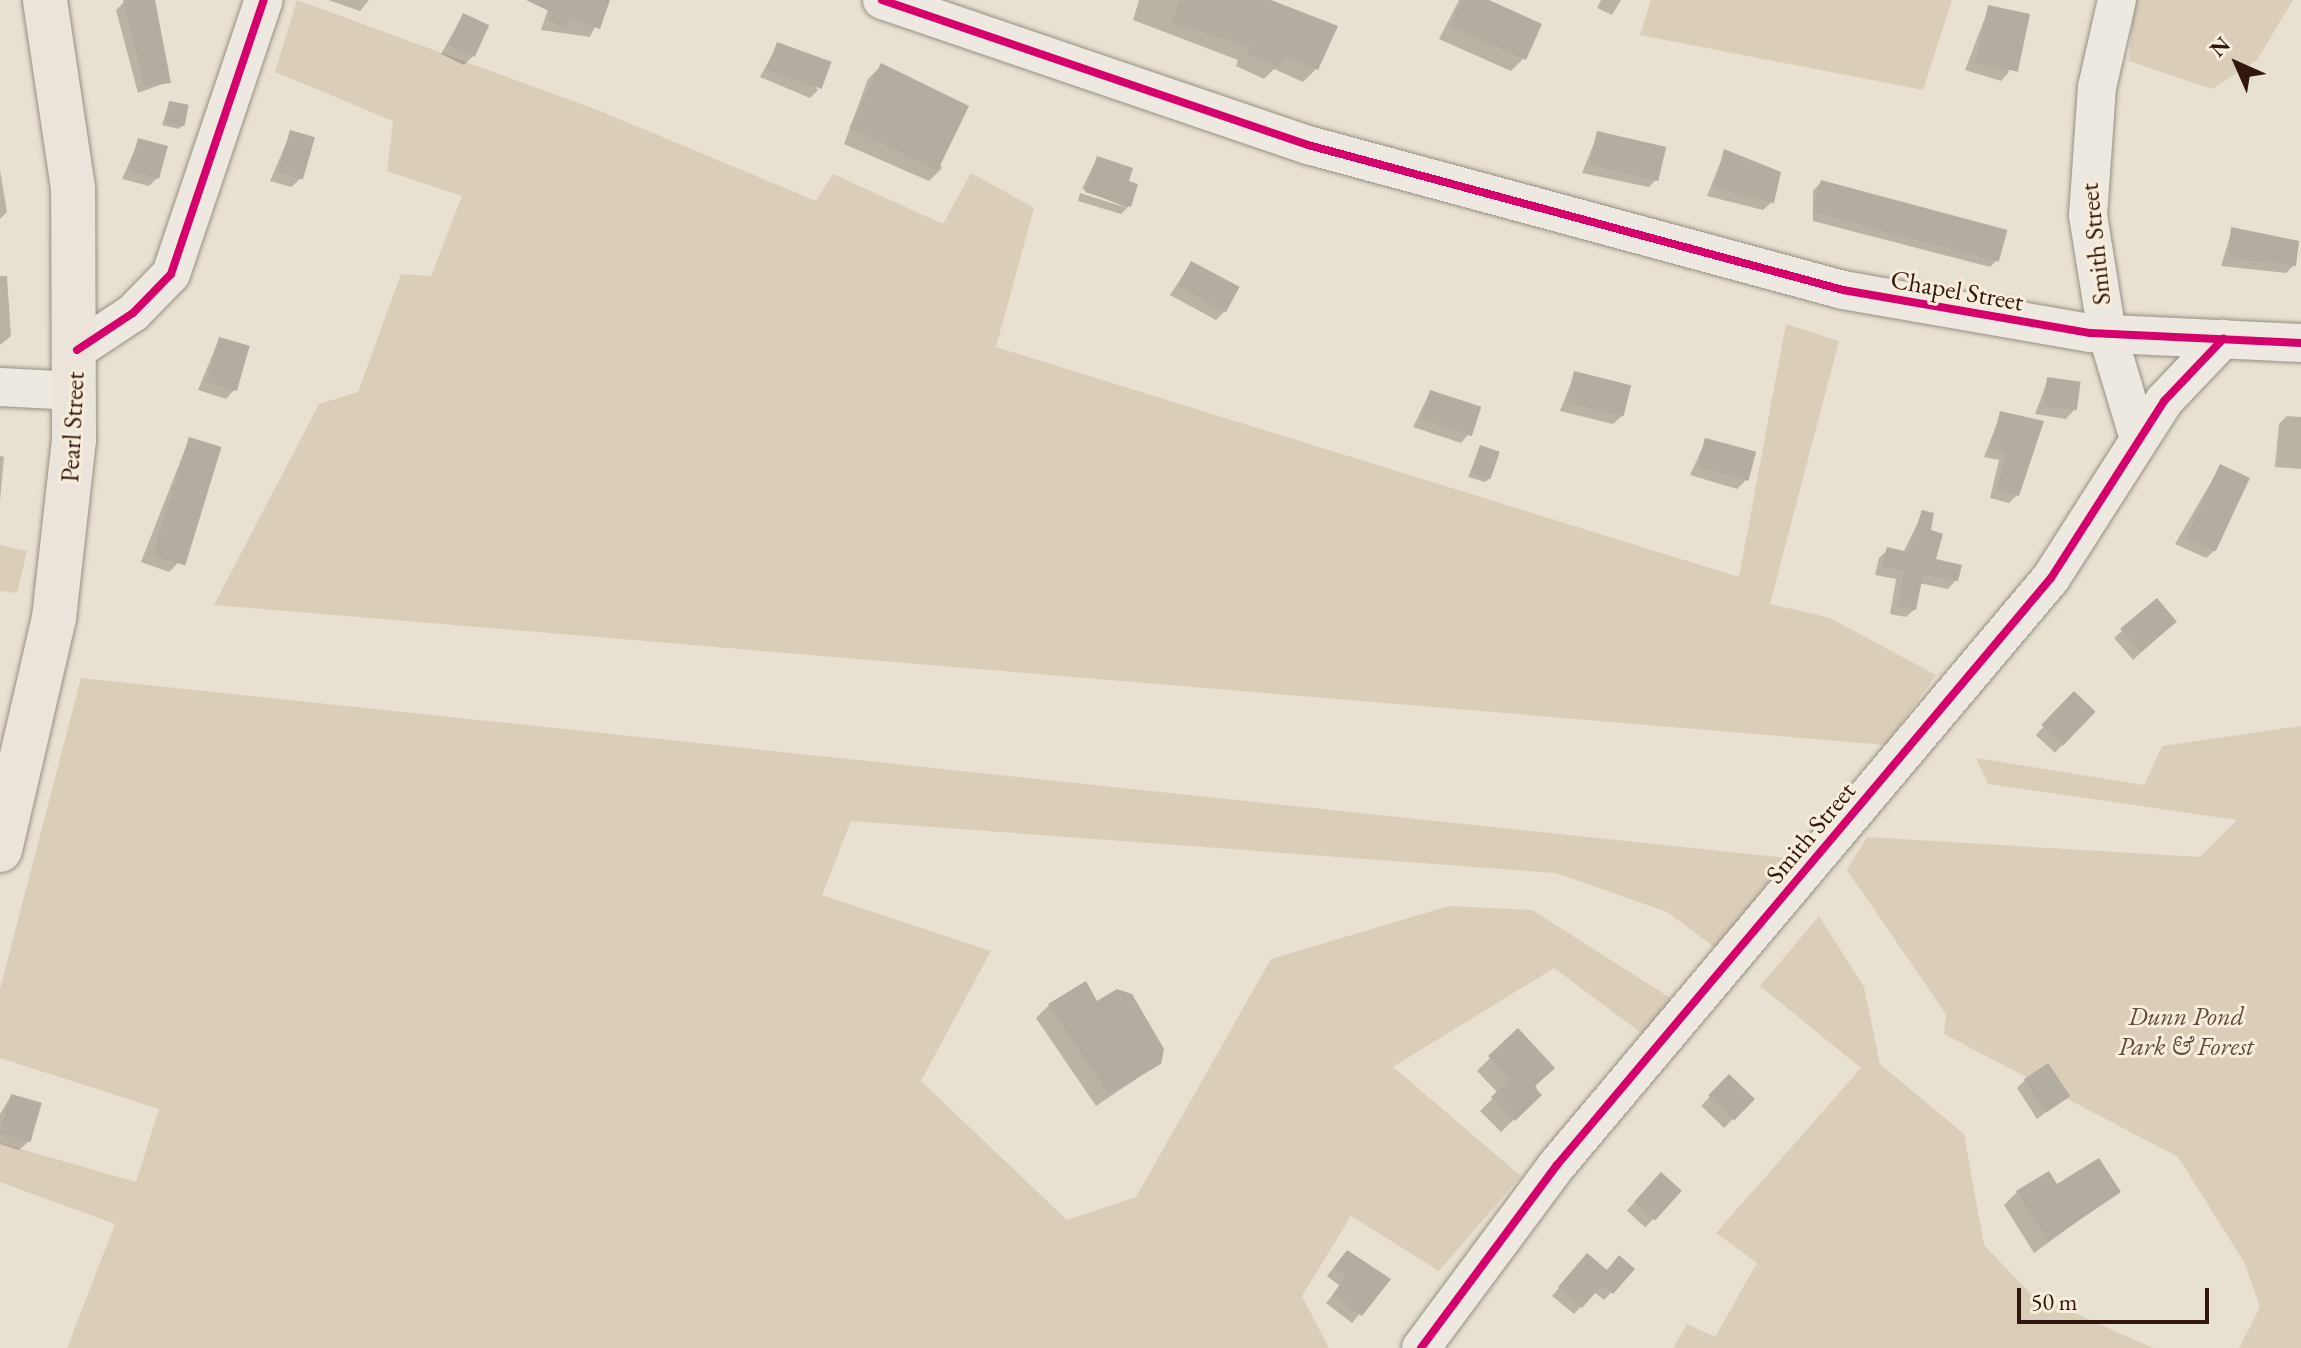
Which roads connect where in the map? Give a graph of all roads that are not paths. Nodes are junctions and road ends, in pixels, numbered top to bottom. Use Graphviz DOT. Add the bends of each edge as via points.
graph roads {
  1 [pos="45,0"];
  2 [pos="264,0"];
  3 [pos="882,0"];
  4 [pos="2117,0"];
  5 [pos="2107,333"];
  6 [pos="2223,339"];
  7 [pos="2301,343"];
  8 [pos="76,370"];
  9 [pos="0,387"];
  10 [pos="2139,439"];
  11 [pos="0,850"];
  12 [pos="1421,1348"];
  1 -- 8 [label="main road, Pearl Street" via="73,188"];
  2 -- 8 [label="street" via="171,274"];
  3 -- 5 [label="street, Chapel Street" via="1177,104 1517,206 1857,293"];
  4 -- 5 [label="street, Smith Street" via="2089,172"];
  5 -- 6 [label="street, Chapel Street"];
  5 -- 10 [label="street, Smith Street"];
  6 -- 7 [label="street, Chapel Street"];
  6 -- 10 [label="street, Smith Street" via="2177,385"];
  8 -- 9 [label="street"];
  8 -- 11 [label="main road, Pearl Street" via="54,618"];
  10 -- 12 [label="street, Smith Street" via="2051,578 1557,1165"];
}
